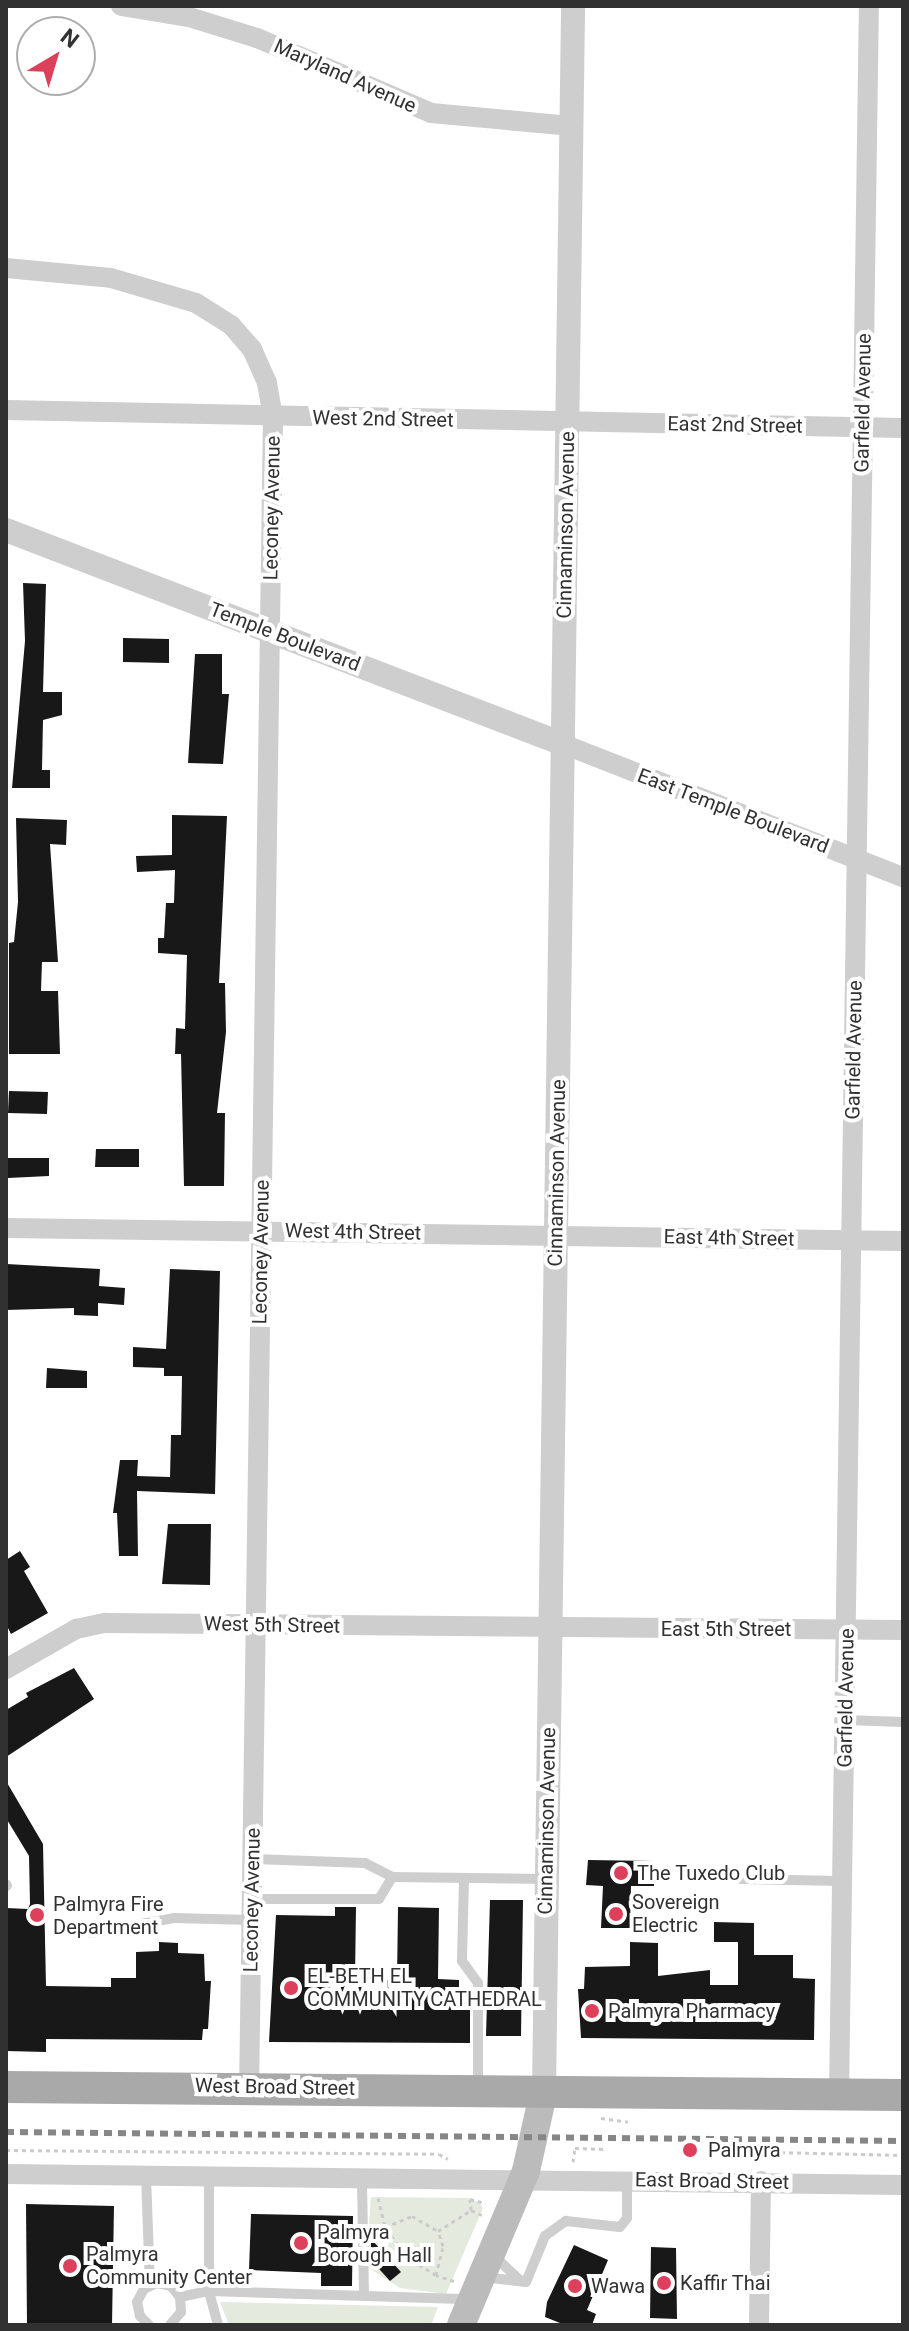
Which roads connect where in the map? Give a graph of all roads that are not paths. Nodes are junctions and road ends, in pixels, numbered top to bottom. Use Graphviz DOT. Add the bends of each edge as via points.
graph roads {
  1 [pos="121,6"];
  2 [pos="573,6"];
  3 [pos="869,6"];
  4 [pos="572,126"];
  5 [pos="6,268"];
  6 [pos="6,410"];
  7 [pos="273,417"];
  8 [pos="568,422"];
  9 [pos="863,427"];
  10 [pos="903,428"];
  11 [pos="6,530"];
  12 [pos="270,632"];
  13 [pos="563,744"];
  14 [pos="856,859"];
  15 [pos="903,877"];
  16 [pos="6,1228"];
  17 [pos="262,1231"];
  18 [pos="556,1235"];
  19 [pos="851,1240"];
  20 [pos="903,1241"];
  21 [pos="256,1625"];
  22 [pos="550,1628"];
  23 [pos="847,1629"];
  24 [pos="903,1630"];
  25 [pos="6,1669"];
  26 [pos="845,1720"];
  27 [pos="903,1722"];
  28 [pos="252,1859"];
  29 [pos="392,1877"];
  30 [pos="464,1878"];
  31 [pos="547,1879"];
  32 [pos="741,1879"];
  33 [pos="842,1881"];
  34 [pos="252,1899"];
  35 [pos="251,1920"];
  36 [pos="91,1933"];
  37 [pos="6,2087"];
  38 [pos="249,2087"];
  39 [pos="478,2090"];
  40 [pos="544,2090"];
  41 [pos="839,2095"];
  42 [pos="903,2095"];
  43 [pos="6,2174"];
  44 [pos="146,2176"];
  45 [pos="209,2178"];
  46 [pos="362,2180"];
  47 [pos="627,2180"];
  48 [pos="761,2181"];
  49 [pos="521,2183"];
  50 [pos="903,2185"];
  51 [pos="519,2279"];
  52 [pos="150,2285"];
  53 [pos="472,2287"];
  54 [pos="209,2291"];
  55 [pos="364,2294"];
  56 [pos="180,2297"];
  57 [pos="149,2325"];
  58 [pos="170,2325"];
  59 [pos="218,2325"];
  60 [pos="759,2325"];
  1 -- 4 [label="street, Maryland Avenue" via="189,17 257,38 431,113"];
  2 -- 4 [label="street, Cinnaminson Avenue"];
  3 -- 9 [label="street, Garfield Avenue"];
  4 -- 8 [label="street, Cinnaminson Avenue"];
  5 -- 7 [label="street, Leconey Avenue" via="111,278 196,303 231,325 252,349 267,383"];
  6 -- 7 [label="street, West 2nd Street"];
  7 -- 8 [label="street, West 2nd Street"];
  7 -- 12 [label="street, Leconey Avenue"];
  8 -- 9 [label="street, East 2nd Street"];
  8 -- 13 [label="street, Cinnaminson Avenue"];
  9 -- 10 [label="street, East 2nd Street"];
  9 -- 14 [label="street, Garfield Avenue"];
  11 -- 12 [label="street, Temple Boulevard"];
  12 -- 13 [label="street, Temple Boulevard"];
  12 -- 17 [label="street, Leconey Avenue"];
  13 -- 14 [label="street, East Temple Boulevard"];
  13 -- 18 [label="street, Cinnaminson Avenue"];
  14 -- 15 [label="street, East Temple Boulevard"];
  14 -- 19 [label="street, Garfield Avenue"];
  16 -- 17 [label="street, West 4th Street"];
  17 -- 18 [label="street, West 4th Street"];
  17 -- 21 [label="street, Leconey Avenue"];
  18 -- 19 [label="street, East 4th Street"];
  18 -- 22 [label="street, Cinnaminson Avenue"];
  19 -- 20 [label="street, East 4th Street"];
  19 -- 23 [label="street, Garfield Avenue"];
  21 -- 22 [label="street, West 5th Street"];
  21 -- 25 [label="street, West 5th Street" via="96,1623"];
  21 -- 28 [label="street, Leconey Avenue"];
  22 -- 23 [label="street, East 5th Street"];
  22 -- 31 [label="street, Cinnaminson Avenue"];
  23 -- 24 [label="street, East 5th Street"];
  23 -- 26 [label="street, Garfield Avenue"];
  26 -- 27 [label="lane"];
  26 -- 33 [label="street, Garfield Avenue"];
  28 -- 29 [label="lane" via="365,1863"];
  28 -- 34 [label="street, Leconey Avenue"];
  29 -- 30 [label="lane"];
  29 -- 34 [label="lane" via="379,1899"];
  30 -- 31 [label="lane"];
  30 -- 39 [label="lane" via="462,1961 478,1983"];
  31 -- 40 [label="street, Cinnaminson Avenue"];
  32 -- 33 [label="lane"];
  33 -- 41 [label="street, Garfield Avenue"];
  34 -- 35 [label="street, Leconey Avenue"];
  35 -- 36 [label="lane" via="174,1918"];
  35 -- 38 [label="street, Leconey Avenue"];
  37 -- 38 [label="main road, West Broad Street"];
  38 -- 39 [label="main road, West Broad Street"];
  39 -- 40 [label="main road, West Broad Street"];
  40 -- 41 [label="main road"];
  40 -- 49 [label="main road, Cinnaminson Avenue" via="537,2138"];
  41 -- 42 [label="main road"];
  43 -- 44 [label="street"];
  44 -- 45 [label="street"];
  44 -- 52 [label="lane"];
  45 -- 46 [label="street"];
  45 -- 54 [label="lane"];
  46 -- 49 [label="street"];
  46 -- 55 [label="lane"];
  47 -- 48 [label="street, East Broad Street"];
  47 -- 49 [label="street, East Broad Street"];
  47 -- 51 [label="lane" via="627,2218 620,2227 577,2220 556,2226 545,2236 526,2282"];
  48 -- 50 [label="street, East Broad Street"];
  48 -- 60 [label="street"];
  49 -- 53 [label="main road, Cinnaminson Avenue"];
  51 -- 53 [label="lane"];
  51 -- 53 [label="lane"];
  52 -- 56 [label="lane" via="171,2286"];
  52 -- 57 [label="lane" via="137,2302"];
  53 -- 55 [label="lane"];
  54 -- 55 [label="lane"];
  54 -- 56 [label="lane"];
  54 -- 59 [label="lane"];
  56 -- 58 [label="lane" via="181,2312"];
}
